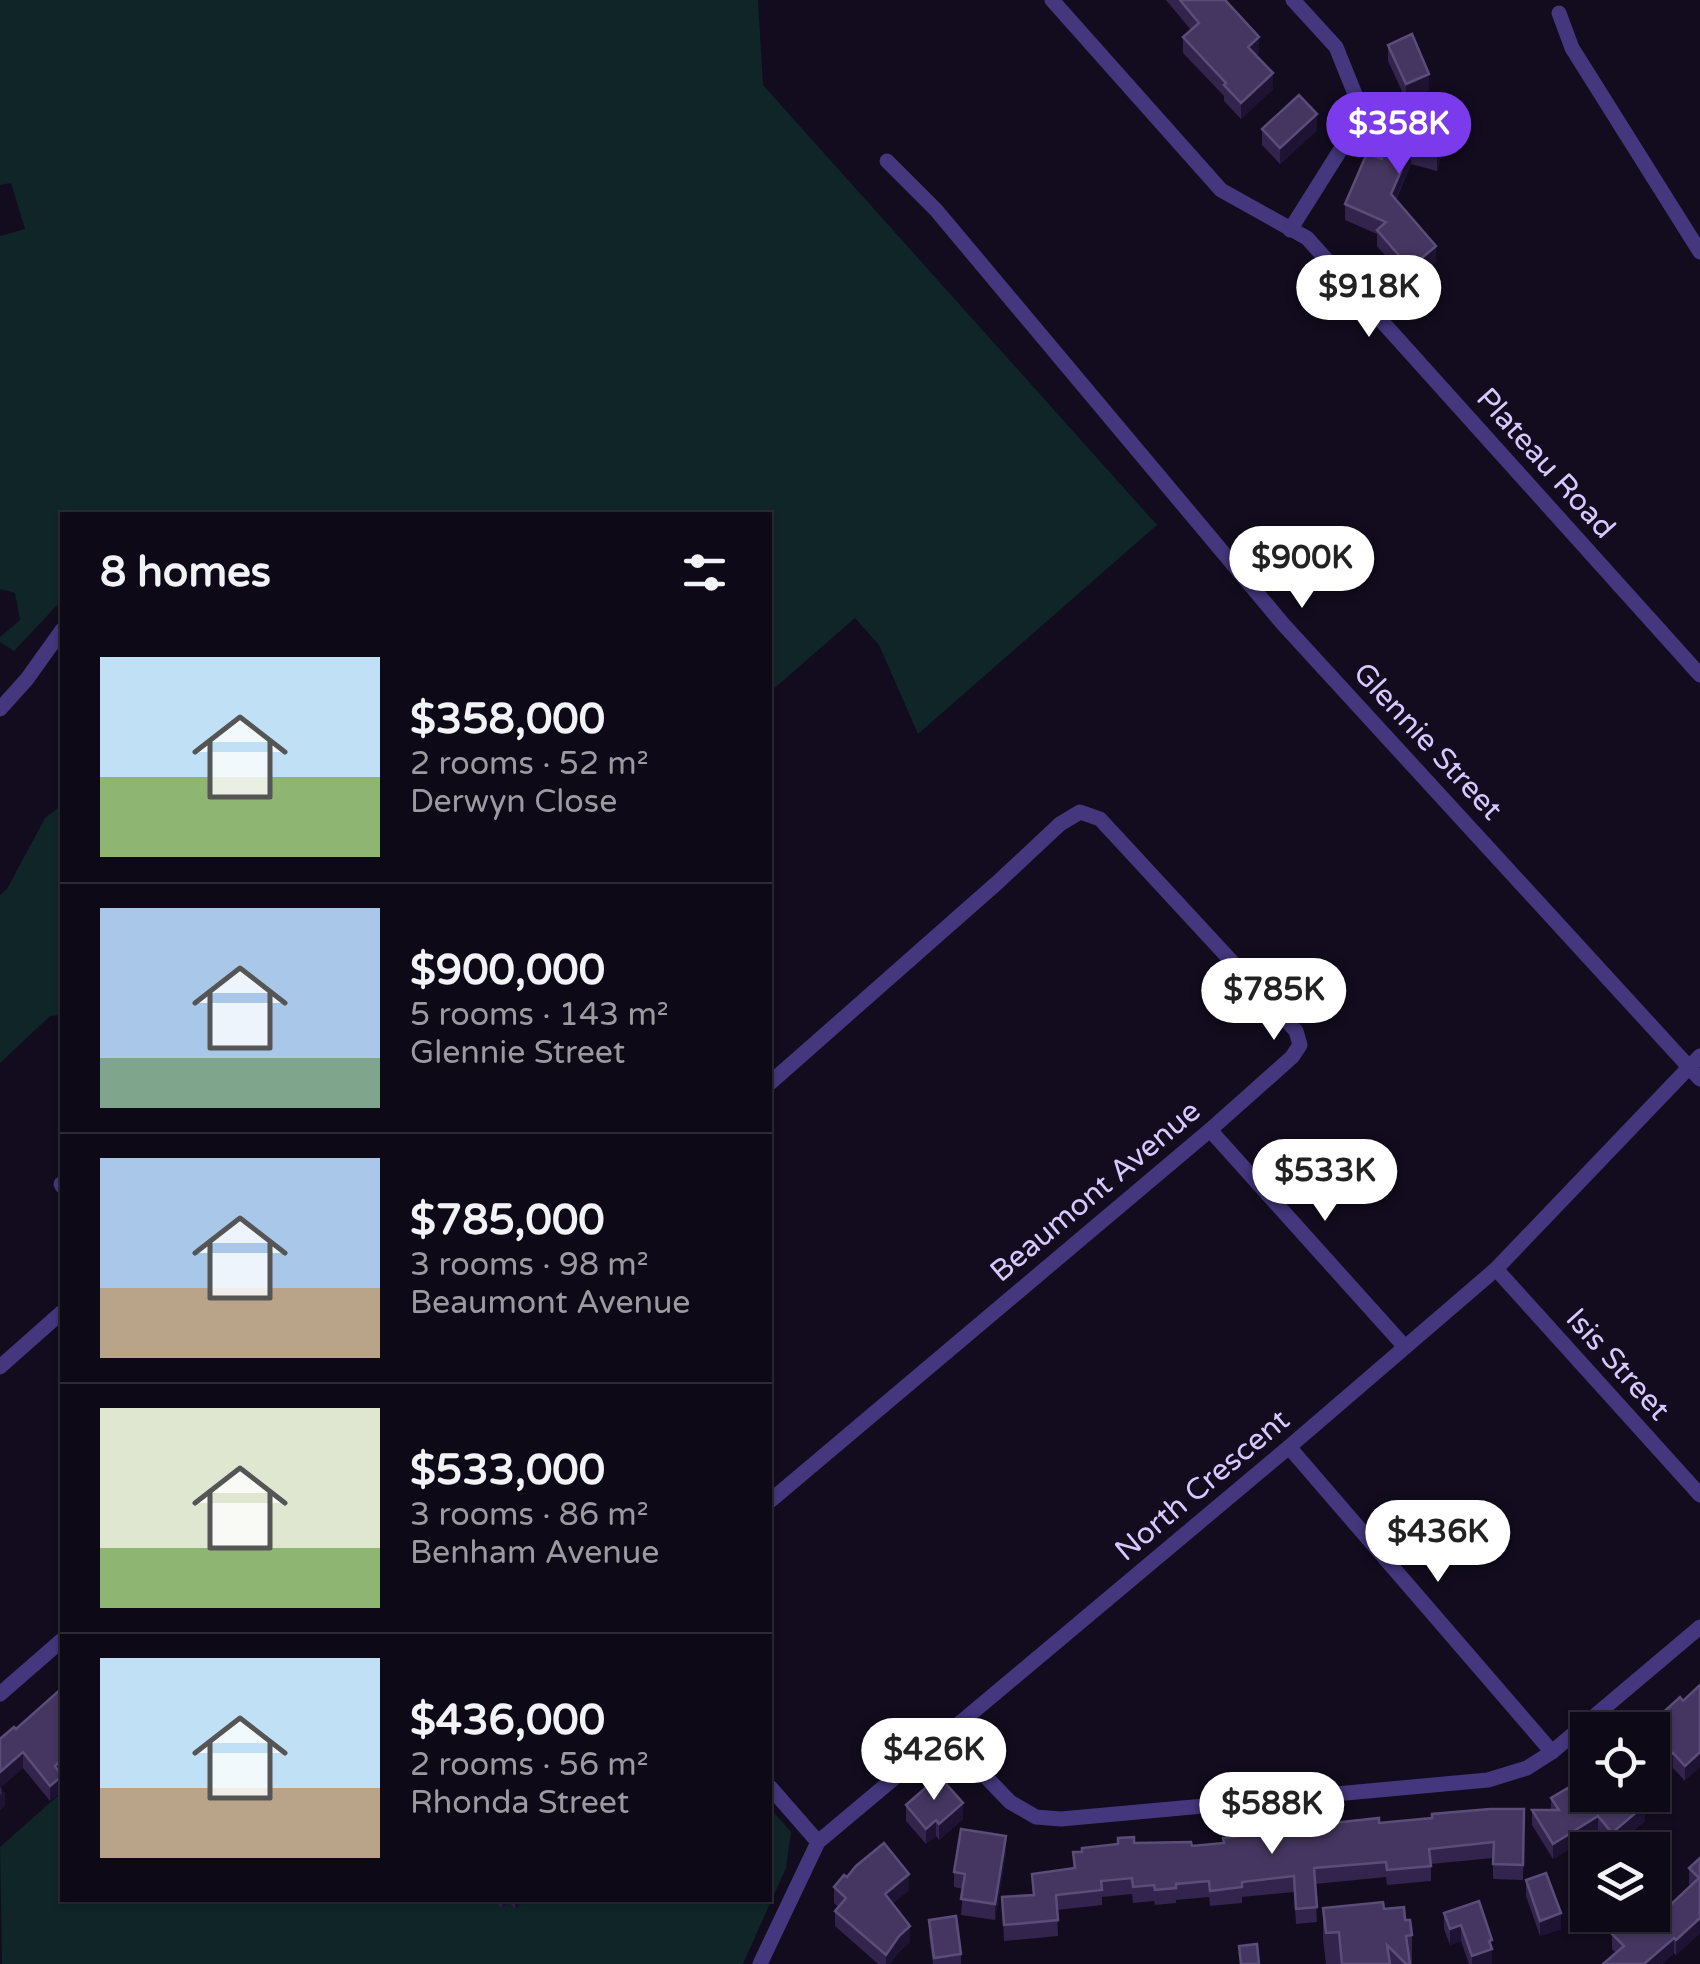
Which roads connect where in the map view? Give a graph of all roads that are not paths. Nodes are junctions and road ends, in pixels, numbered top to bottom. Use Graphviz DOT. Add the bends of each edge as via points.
graph roads {
  1 [pos="1052,0"];
  2 [pos="1293,0"];
  3 [pos="1559,13"];
  4 [pos="887,162"];
  5 [pos="1290,230"];
  6 [pos="1700,252"];
  7 [pos="60,633"];
  8 [pos="1700,675"];
  9 [pos="0,709"];
  10 [pos="1696,1067"];
  11 [pos="772,1082"];
  12 [pos="1210,1130"];
  13 [pos="1496,1269"];
  14 [pos="60,1314"];
  15 [pos="1406,1347"];
  16 [pos="0,1366"];
  17 [pos="1290,1447"];
  18 [pos="1700,1495"];
  19 [pos="772,1499"];
  20 [pos="1700,1628"];
  21 [pos="60,1642"];
  22 [pos="0,1694"];
  23 [pos="946,1735"];
  24 [pos="1552,1752"];
  25 [pos="772,1788"];
  26 [pos="818,1842"];
  27 [pos="760,1964"];
  1 -- 5 [label="street, Plateau Road" via="1221,190"];
  2 -- 5 [label="street" via="1336,47 1363,114"];
  3 -- 6 [label="street" via="1572,48"];
  4 -- 10 [label="street, Glennie Street" via="936,210 1283,624"];
  5 -- 8 [label="street, Plateau Road" via="1307,238"];
  7 -- 9 [label="street"];
  10 -- 13 [label="street, North Crescent"];
  11 -- 12 [label="street, Beaumont Avenue" via="1080,812 1100,820 1296,1031 1300,1045 1292,1057"];
  12 -- 15 [label="street"];
  12 -- 19 [label="street, Beaumont Avenue"];
  13 -- 15 [label="street, North Crescent"];
  13 -- 18 [label="street, Isis Street"];
  14 -- 16 [label="street"];
  15 -- 17 [label="street, North Crescent"];
  17 -- 23 [label="street, North Crescent"];
  17 -- 24 [label="street"];
  20 -- 24 [label="street"];
  21 -- 22 [label="street"];
  23 -- 24 [label="street" via="1010,1802 1036,1817 1061,1819 1488,1780"];
  23 -- 26 [label="street, North Crescent"];
  25 -- 26 [label="street"];
  26 -- 27 [label="street, North Crescent"];
}
